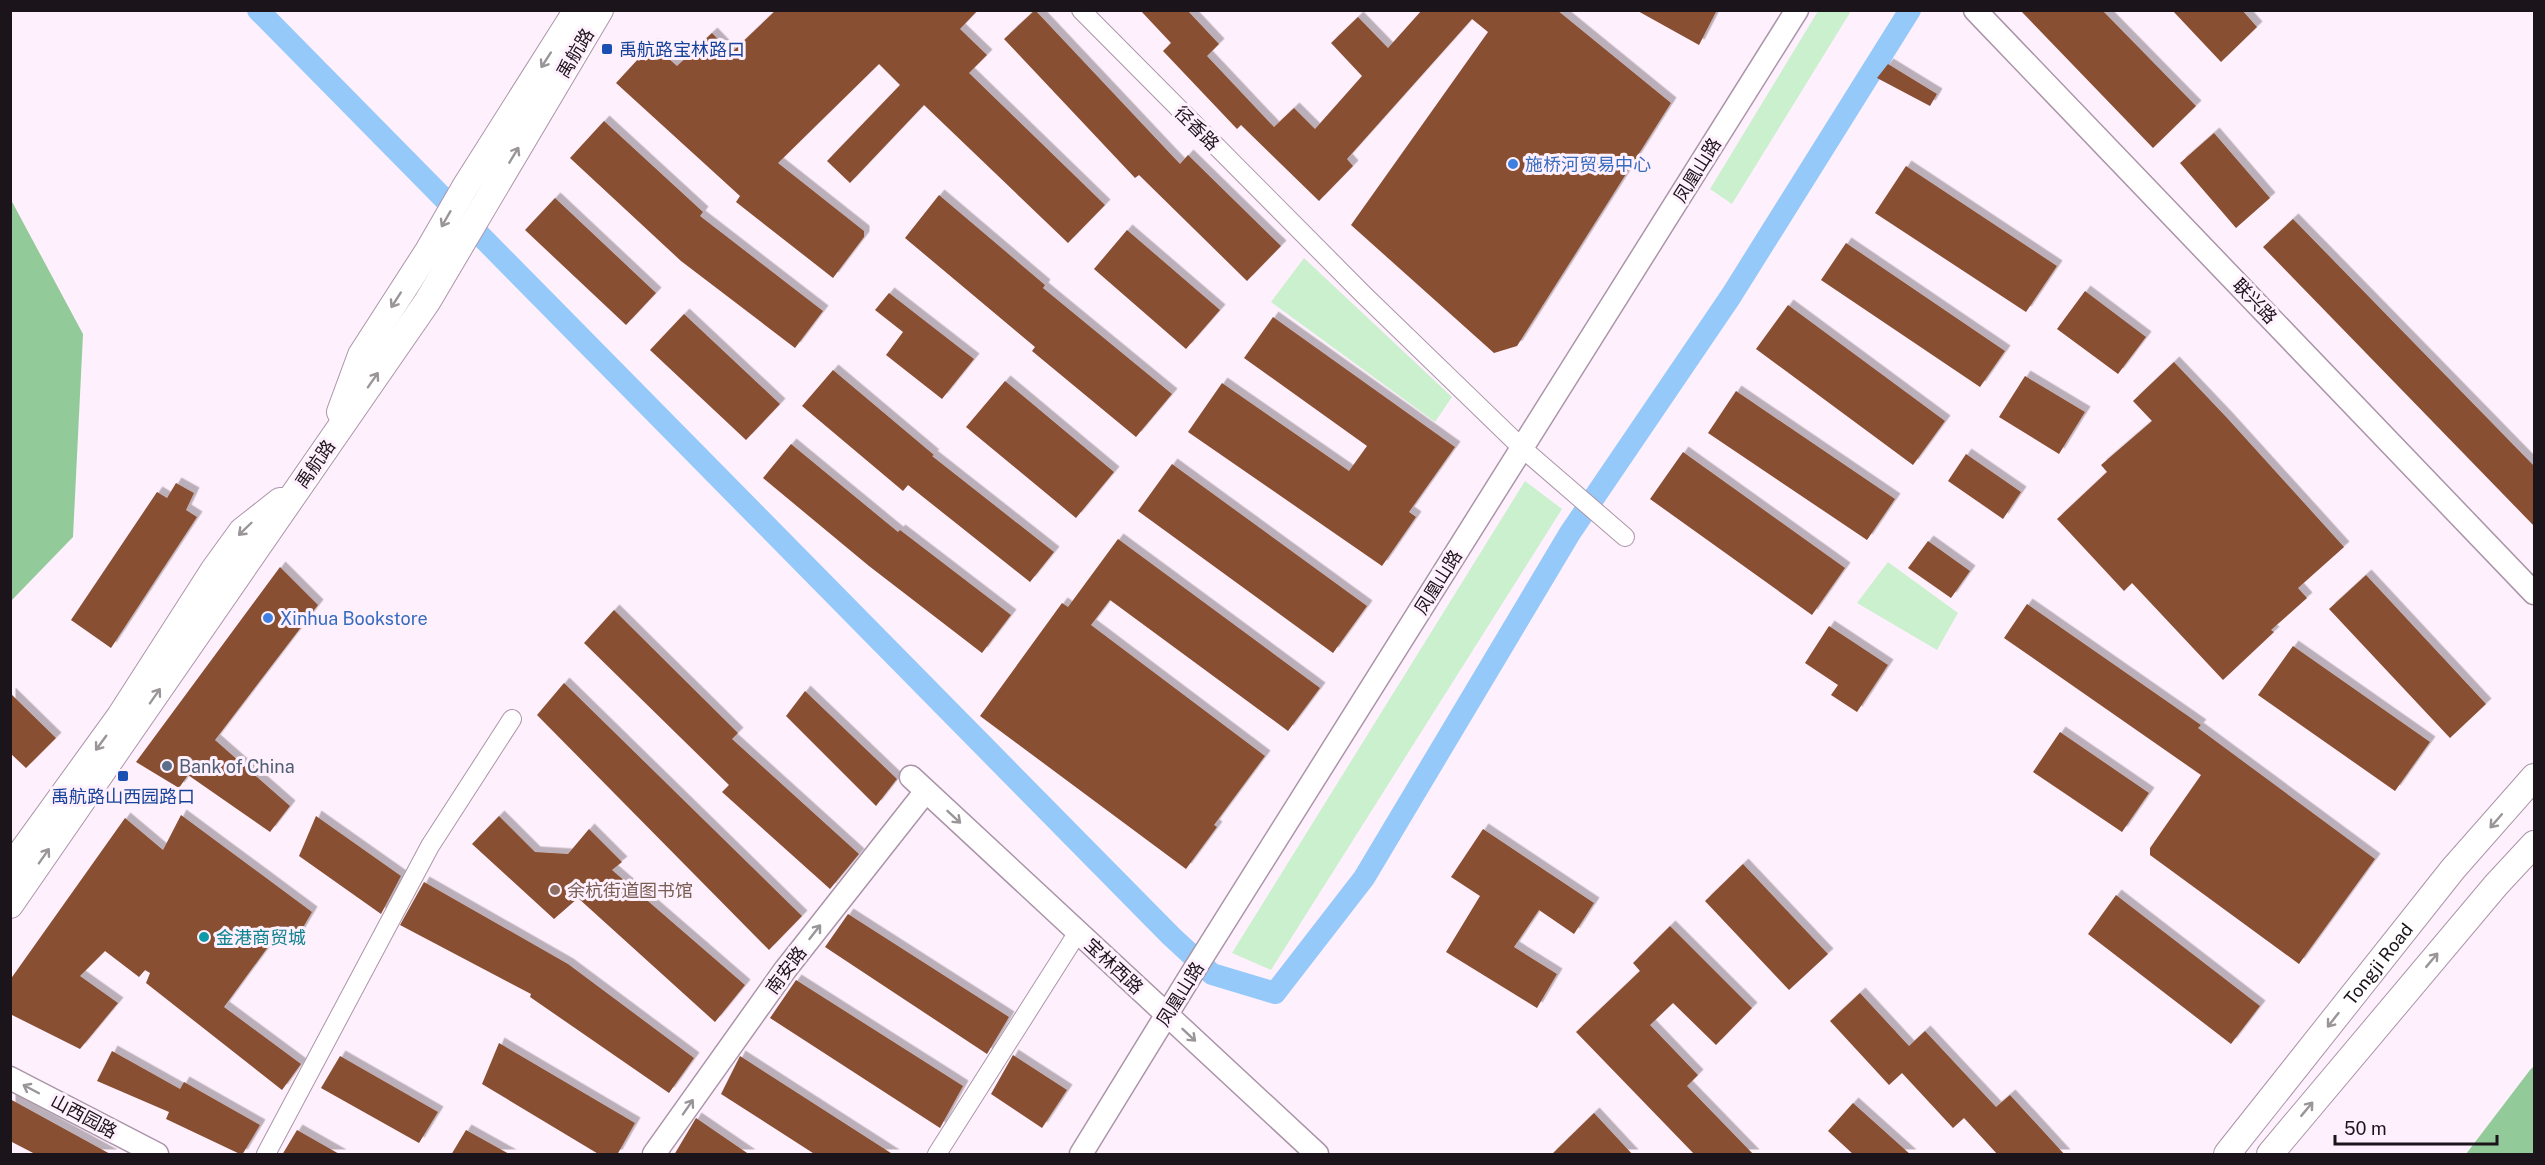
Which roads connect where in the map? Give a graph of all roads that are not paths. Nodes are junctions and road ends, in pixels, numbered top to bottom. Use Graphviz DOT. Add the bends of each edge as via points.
graph roads {
  1 [pos="577,10"];
  2 [pos="600,10"];
  3 [pos="1082,10"];
  4 [pos="1797,10"];
  5 [pos="1975,10"];
  6 [pos="1522,448"];
  7 [pos="1625,537"];
  8 [pos="2535,593"];
  9 [pos="512,719"];
  10 [pos="2535,777"];
  11 [pos="919,784"];
  12 [pos="2535,844"];
  13 [pos="10,868"];
  14 [pos="10,904"];
  15 [pos="1078,932"];
  16 [pos="1167,1015"];
  17 [pos="10,1078"];
  18 [pos="157,1155"];
  19 [pos="266,1155"];
  20 [pos="654,1155"];
  21 [pos="938,1155"];
  22 [pos="1081,1155"];
  23 [pos="1317,1155"];
  24 [pos="2227,1155"];
  25 [pos="2270,1155"];
  1 -- 13 [label="main road, 禹航路, one-way" via="361,355 335,426 288,495 242,531 120,716"];
  14 -- 2 [label="main road, 禹航路, one-way" via="420,312"];
  3 -- 6 [label="street, 径香路" via="1313,245"];
  4 -- 6 [label="street, 凤凰山路"];
  5 -- 8 [label="street, 联兴路"];
  6 -- 7 [label="street, 径香路"];
  6 -- 16 [label="street, 凤凰山路"];
  9 -- 19 [label="street" via="430,846"];
  10 -- 24 [label="main road, Tongji Road, one-way" via="2453,869"];
  11 -- 15 [label="street, 宝林西路, one-way"];
  20 -- 11 [label="street, 南安路, one-way"];
  25 -- 12 [label="main road, one-way" via="2496,885"];
  15 -- 16 [label="street, 宝林西路"];
  15 -- 21 [label="street"];
  16 -- 22 [label="street, 凤凰山路"];
  16 -- 23 [label="street, 宝林西路, one-way"];
  18 -- 17 [label="street, 山西园路, one-way"];
}
